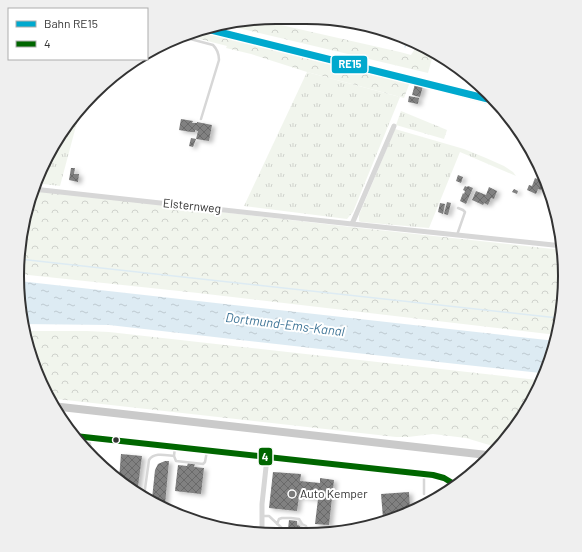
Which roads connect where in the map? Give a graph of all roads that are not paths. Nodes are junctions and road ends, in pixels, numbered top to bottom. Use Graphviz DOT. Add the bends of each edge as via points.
graph roads {
  1 [pos="190,39"];
  2 [pos="201,118"];
  3 [pos="394,126"];
  4 [pos="39,190"];
  5 [pos="458,208"];
  6 [pos="352,224"];
  7 [pos="456,235"];
  8 [pos="556,245"];
  9 [pos="61,407"];
  10 [pos="83,437"];
  11 [pos="88,438"];
  12 [pos="89,444"];
  13 [pos="175,448"];
  14 [pos="207,451"];
  15 [pos="483,455"];
  16 [pos="174,456"];
  17 [pos="267,458"];
  18 [pos="424,474"];
  19 [pos="451,482"];
  20 [pos="145,491"];
  21 [pos="424,494"];
  22 [pos="262,516"];
  23 [pos="277,524"];
  24 [pos="262,527"];
  25 [pos="281,528"];
  26 [pos="306,528"];
  1 -- 2 [label="lane" via="213,46 219,53"];
  3 -- 6 [label="street"];
  4 -- 6 [label="street, Elsternweg"];
  5 -- 7 [label="lane" via="465,212"];
  6 -- 7 [label="street, Elsternweg"];
  7 -- 8 [label="street, Elsternweg"];
  9 -- 15 [label="main road"];
  10 -- 11 [label="street"];
  11 -- 12 [label="street"];
  11 -- 13 [label="street"];
  13 -- 14 [label="street"];
  13 -- 16 [label="lane"];
  14 -- 16 [label="lane" via="203,464 176,461"];
  14 -- 17 [label="street"];
  16 -- 20 [label="lane" via="151,456"];
  17 -- 18 [label="street"];
  17 -- 22 [label="street"];
  18 -- 19 [label="street"];
  18 -- 21 [label="lane"];
  22 -- 23 [label="lane" via="269,516"];
  22 -- 24 [label="street"];
  23 -- 25 [label="lane"];
  23 -- 26 [label="lane" via="282,518 299,519"];
}
